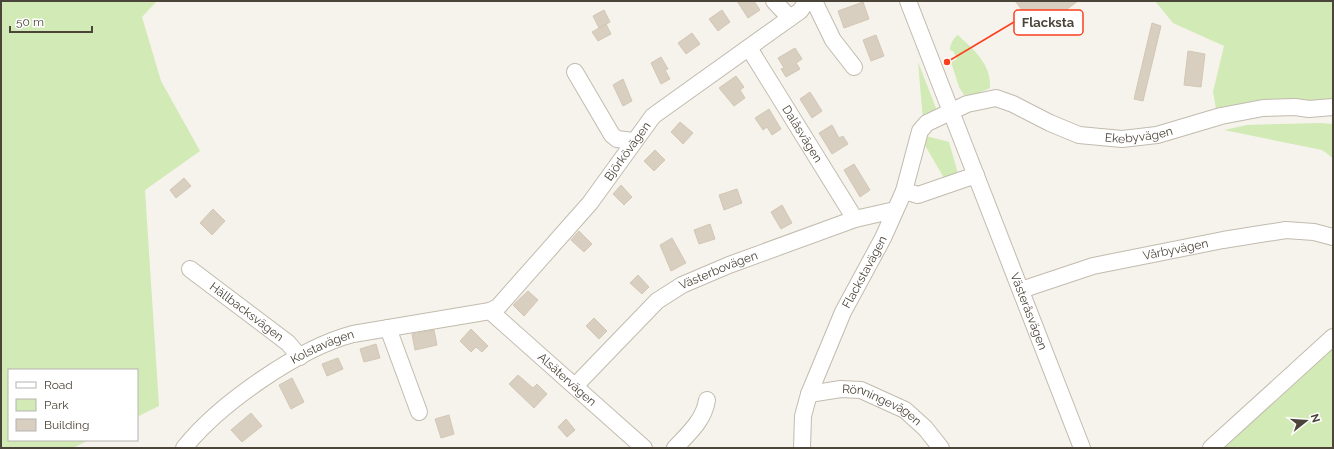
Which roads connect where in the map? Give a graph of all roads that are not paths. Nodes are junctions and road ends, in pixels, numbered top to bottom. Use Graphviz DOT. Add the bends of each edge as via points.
graph roads {
  1 [pos="774,1"];
  2 [pos="807,1"];
  3 [pos="814,1"];
  4 [pos="908,1"];
  5 [pos="790,18"];
  6 [pos="749,48"];
  7 [pos="854,67"];
  8 [pos="574,72"];
  9 [pos="1333,107"];
  10 [pos="952,113"];
  11 [pos="633,141"];
  12 [pos="976,175"];
  13 [pos="904,191"];
  14 [pos="895,210"];
  15 [pos="855,219"];
  16 [pos="1333,237"];
  17 [pos="190,269"];
  18 [pos="1021,290"];
  19 [pos="490,311"];
  20 [pos="388,328"];
  21 [pos="1333,337"];
  22 [pos="300,357"];
  23 [pos="575,386"];
  24 [pos="809,394"];
  25 [pos="707,400"];
  26 [pos="419,412"];
  27 [pos="184,448"];
  28 [pos="644,448"];
  29 [pos="675,448"];
  30 [pos="802,448"];
  31 [pos="941,448"];
  32 [pos="1082,448"];
  33 [pos="1211,448"];
  1 -- 5 [label="street"];
  2 -- 5 [label="street, Björkövägen" via="800,11"];
  3 -- 7 [label="street" via="833,40"];
  4 -- 10 [label="street, Västeråsvägen"];
  5 -- 6 [label="street, Björkövägen"];
  6 -- 11 [label="street, Björkövägen" via="653,116"];
  6 -- 15 [label="street, Dalåsvägen"];
  8 -- 11 [label="street" via="612,135 617,139"];
  9 -- 10 [label="street, Ekebyvägen" via="1263,108 1221,116 1157,135 1122,139 1079,135 996,98 967,104"];
  10 -- 12 [label="street, Västeråsvägen"];
  10 -- 13 [label="street, Flackstavägen" via="927,123 920,131"];
  11 -- 19 [label="street, Björkövägen" via="590,203 498,307"];
  12 -- 13 [label="street" via="918,195"];
  12 -- 18 [label="street, Västeråsvägen"];
  13 -- 14 [label="street, Flackstavägen"];
  14 -- 15 [label="street, Västerbovägen"];
  14 -- 24 [label="street, Flackstavägen" via="883,238 843,312"];
  15 -- 23 [label="street, Västerbovägen" via="682,285 657,301"];
  16 -- 18 [label="street, Vårbyvägen" via="1314,232 1286,230 1223,240 1093,266"];
  17 -- 22 [label="street, Hällbacksvägen" via="288,343"];
  18 -- 32 [label="street, Västeråsvägen"];
  19 -- 20 [label="street, Kolstavägen"];
  19 -- 23 [label="street, Alsätervägen"];
  20 -- 22 [label="street, Kolstavägen" via="346,336"];
  20 -- 26 [label="street"];
  21 -- 33 [label="street"];
  22 -- 27 [label="street, Kolstavägen" via="245,392"];
  23 -- 28 [label="street, Alsätervägen"];
  24 -- 30 [label="street, Flackstavägen" via="803,416"];
  24 -- 31 [label="street, Rönningevägen" via="852,388 867,392 905,410 925,428"];
  25 -- 29 [label="street" via="700,421"];
}
